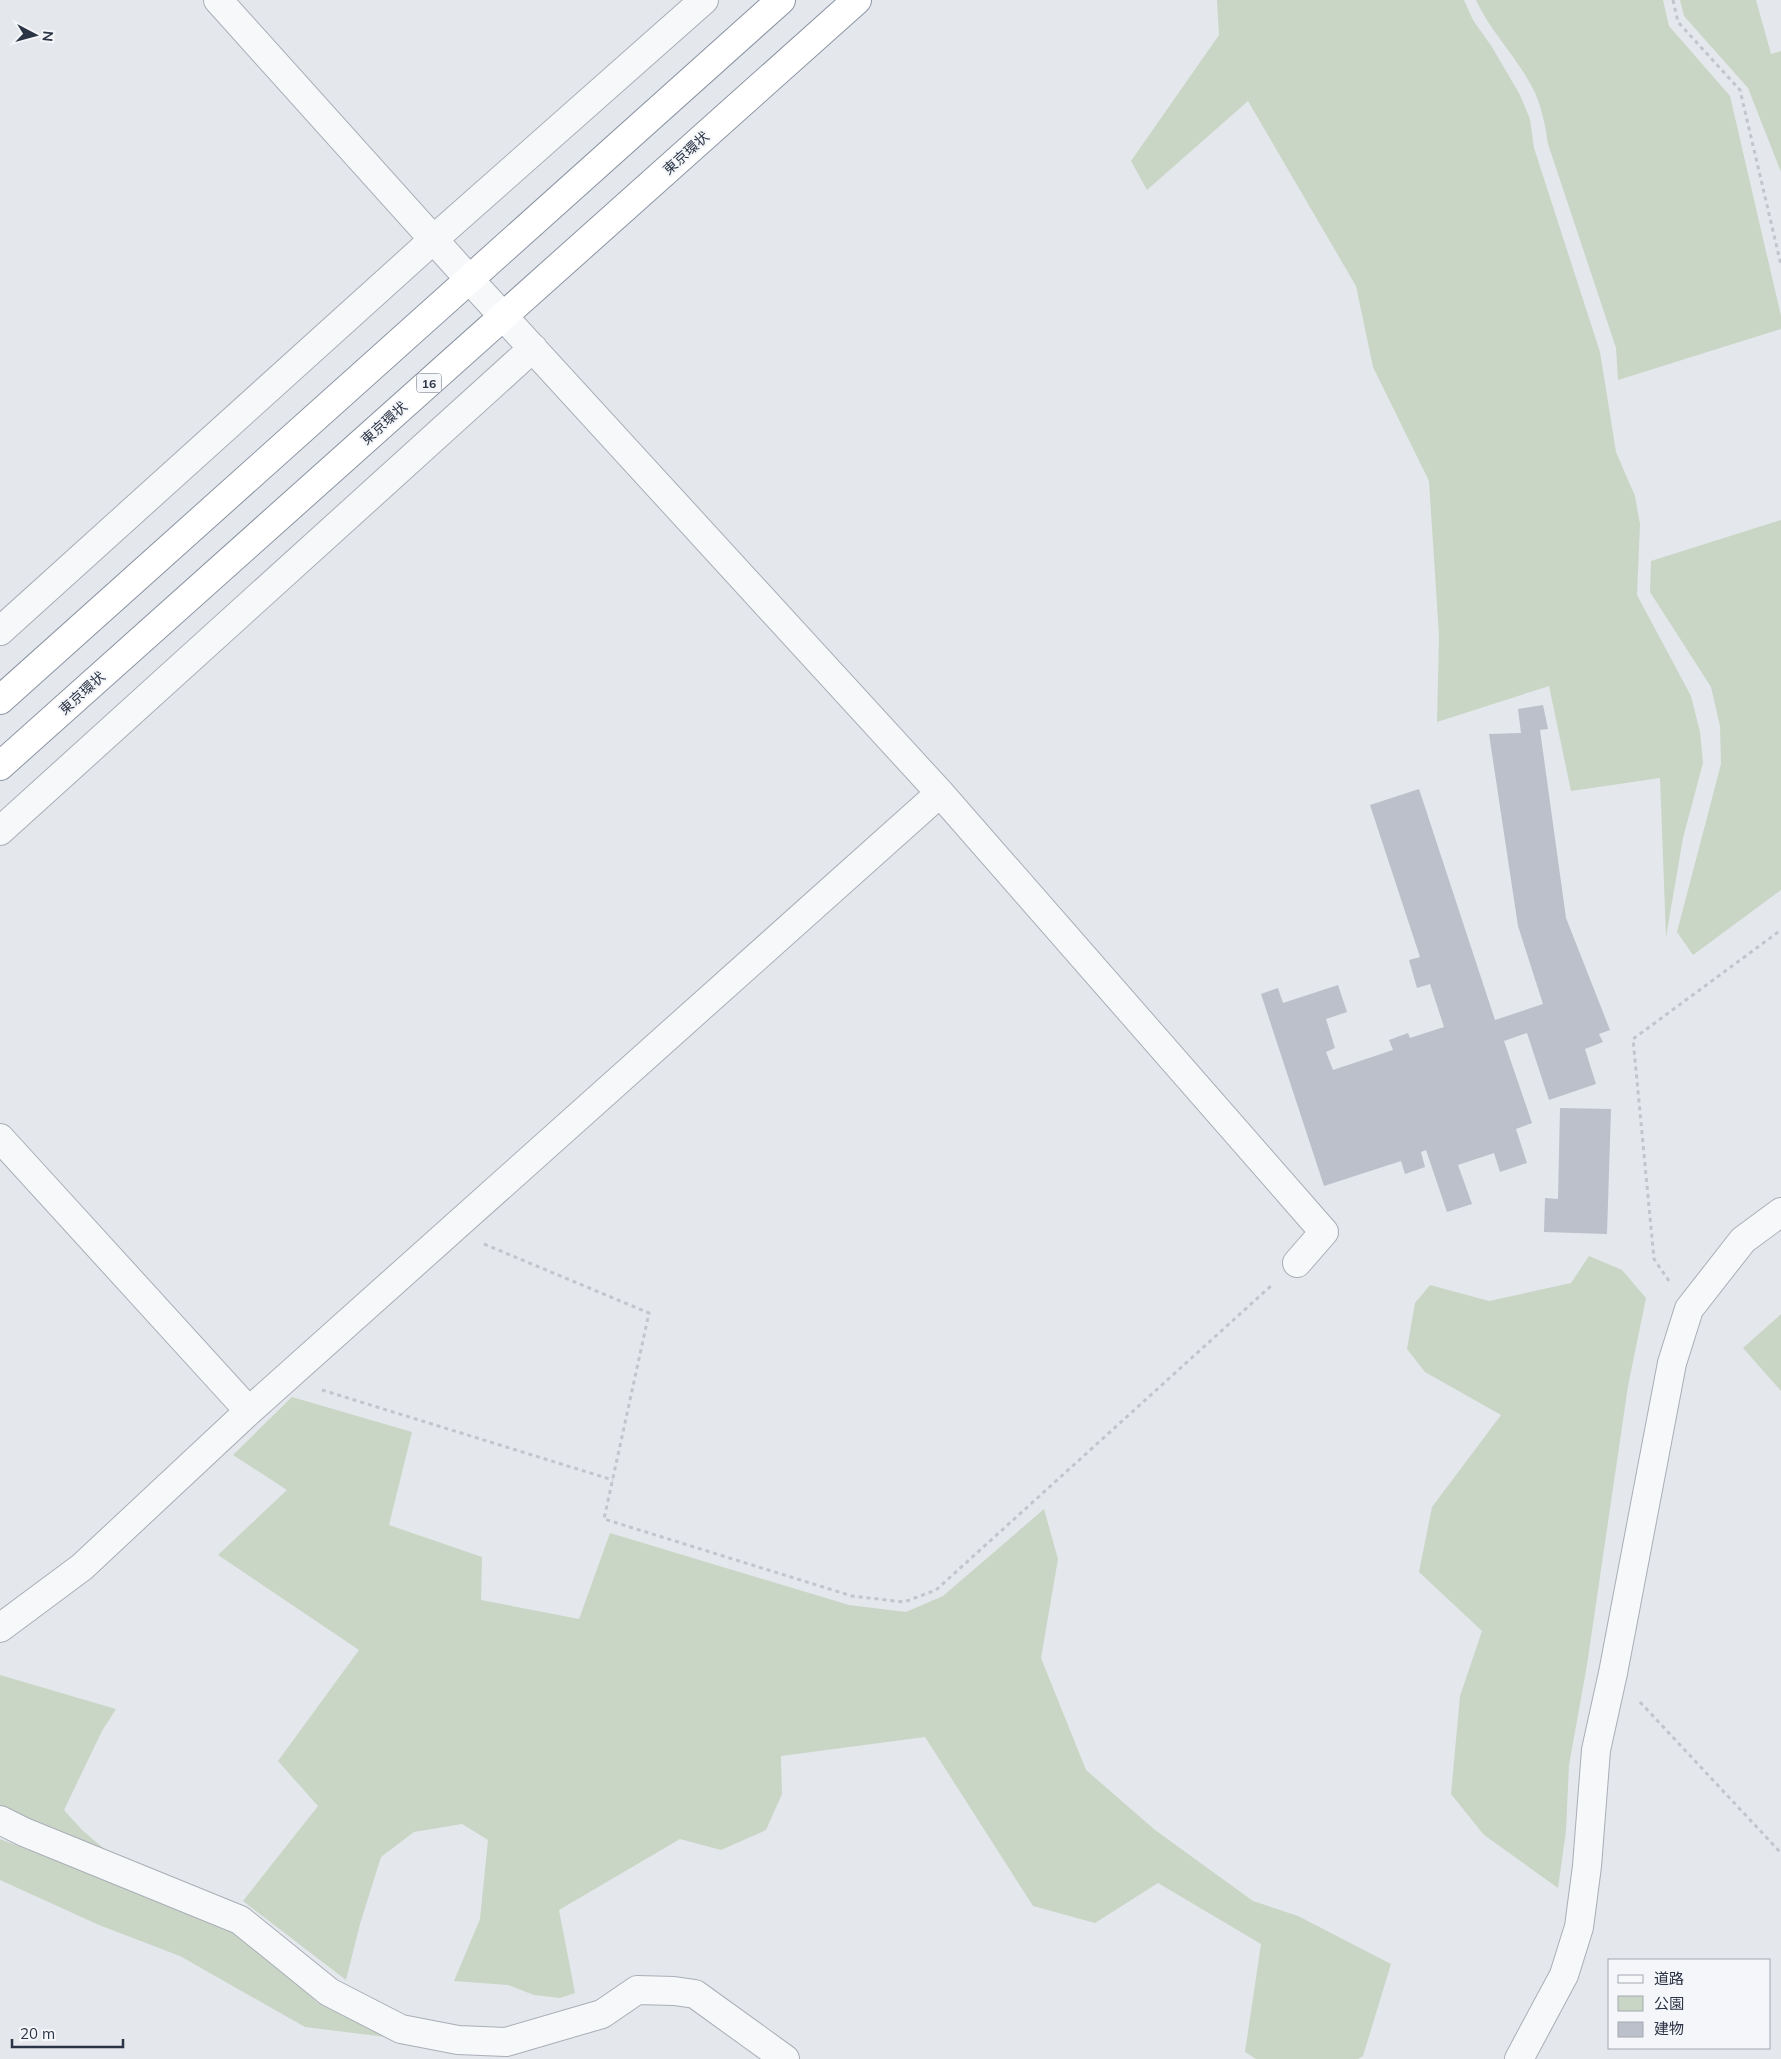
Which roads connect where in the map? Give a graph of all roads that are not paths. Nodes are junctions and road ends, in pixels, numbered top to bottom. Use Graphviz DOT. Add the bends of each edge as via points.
graph roads {
  1 [pos="218,0"];
  2 [pos="704,0"];
  3 [pos="781,0"];
  4 [pos="857,0"];
  5 [pos="434,239"];
  6 [pos="469,279"];
  7 [pos="504,316"];
  8 [pos="533,348"];
  9 [pos="0,631"];
  10 [pos="0,700"];
  11 [pos="0,766"];
  12 [pos="940,793"];
  13 [pos="0,831"];
  14 [pos="0,1138"];
  15 [pos="1781,1212"];
  16 [pos="1297,1263"];
  17 [pos="249,1411"];
  18 [pos="0,1628"];
  19 [pos="0,1820"];
  20 [pos="456,2050"];
  21 [pos="784,2059"];
  22 [pos="1519,2059"];
  1 -- 5 [label="street"];
  2 -- 5 [label="street"];
  3 -- 6 [label="highway"];
  4 -- 7 [label="highway, 東京環状 / 16"];
  5 -- 6 [label="street"];
  5 -- 9 [label="street"];
  6 -- 7 [label="street"];
  6 -- 10 [label="highway"];
  7 -- 8 [label="street"];
  7 -- 11 [label="highway, 東京環状 / 16"];
  8 -- 12 [label="street"];
  8 -- 13 [label="street"];
  12 -- 16 [label="street" via="1324,1232"];
  12 -- 17 [label="street"];
  14 -- 17 [label="street"];
  15 -- 22 [label="street" via="1743,1240 1689,1309 1672,1363 1596,1750 1579,1927 1564,1975"];
  17 -- 18 [label="street" via="82,1567"];
  19 -- 20 [label="street" via="240,1920 330,1992 401,2029"];
  20 -- 21 [label="street" via="506,2042 602,2014 636,1990 674,1991 695,1994"];
}
